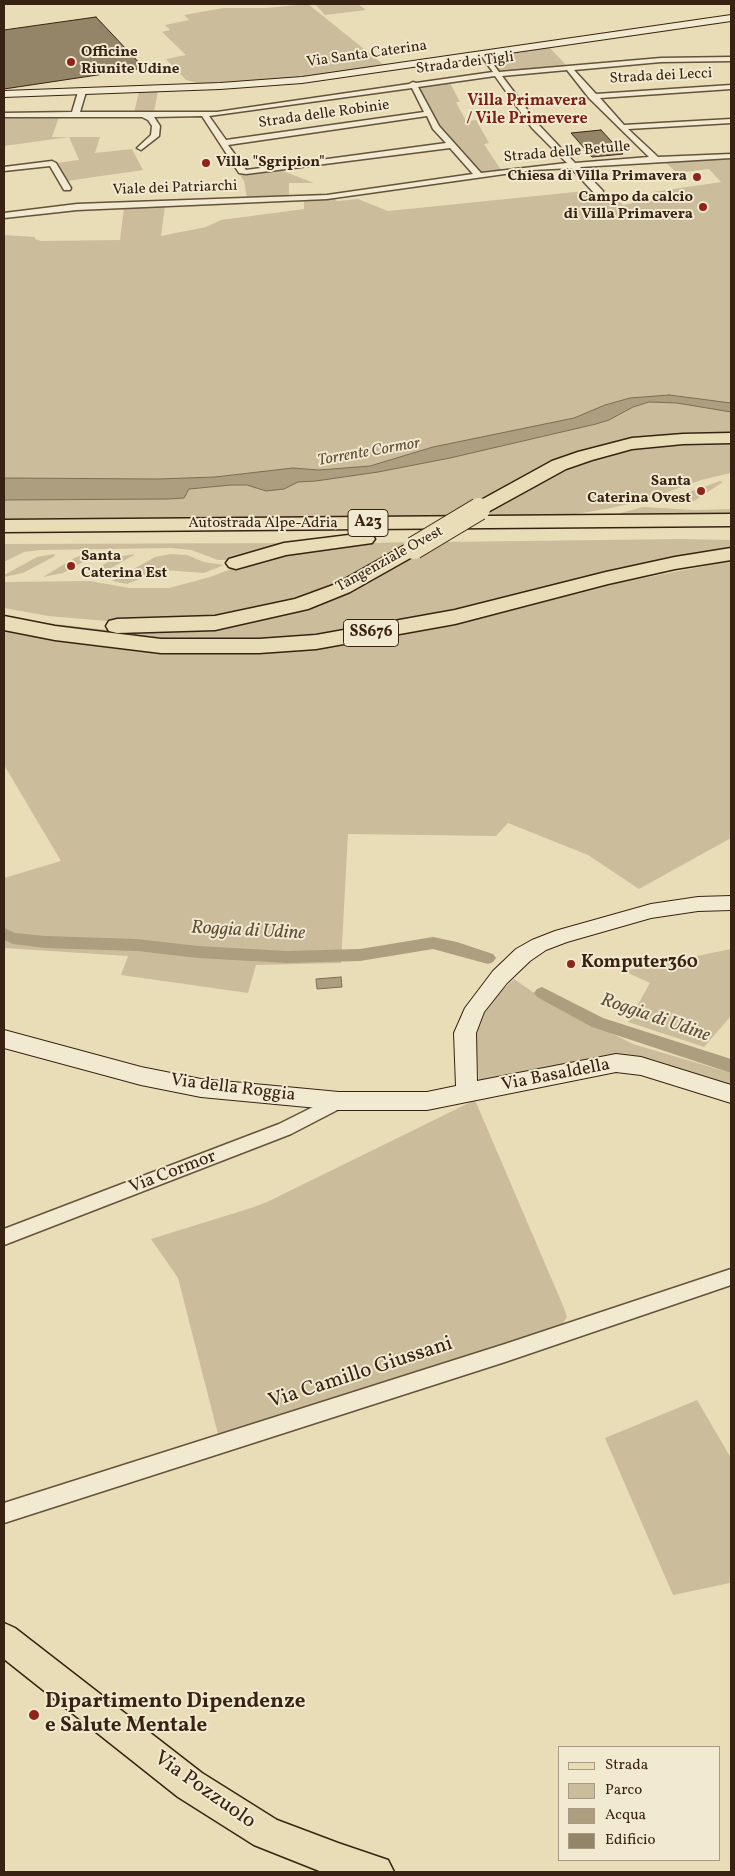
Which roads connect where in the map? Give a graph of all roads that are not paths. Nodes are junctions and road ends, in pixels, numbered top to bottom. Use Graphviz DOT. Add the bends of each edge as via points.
graph roads {
  1 [pos="731,18"];
  2 [pos="483,54"];
  3 [pos="729,59"];
  4 [pos="663,60"];
  5 [pos="568,67"];
  6 [pos="496,74"];
  7 [pos="412,84"];
  8 [pos="731,88"];
  9 [pos="82,92"];
  10 [pos="4,94"];
  11 [pos="592,96"];
  12 [pos="204,114"];
  13 [pos="428,114"];
  14 [pos="4,115"];
  15 [pos="75,115"];
  16 [pos="145,115"];
  17 [pos="731,121"];
  18 [pos="622,127"];
  19 [pos="224,143"];
  20 [pos="451,145"];
  21 [pos="141,148"];
  22 [pos="731,156"];
  23 [pos="656,159"];
  24 [pos="572,165"];
  25 [pos="4,169"];
  26 [pos="478,175"];
  27 [pos="67,188"];
  28 [pos="599,193"];
  29 [pos="347,195"];
  30 [pos="4,216"];
  31 [pos="731,438"];
  32 [pos="639,504"];
  33 [pos="478,516"];
  34 [pos="731,520"];
  35 [pos="4,526"];
  36 [pos="731,530"];
  37 [pos="496,532"];
  38 [pos="4,535"];
  39 [pos="731,554"];
  40 [pos="236,563"];
  41 [pos="4,612"];
  42 [pos="4,623"];
  43 [pos="731,904"];
  44 [pos="4,1038"];
  45 [pos="467,1093"];
  46 [pos="731,1094"];
  47 [pos="340,1101"];
  48 [pos="4,1237"];
  49 [pos="731,1277"];
  50 [pos="4,1513"];
  51 [pos="4,1639"];
  52 [pos="376,1872"];
  1 -- 2 [label="street, Via Santa Caterina"];
  2 -- 6 [label="street"];
  2 -- 9 [label="street, Via Santa Caterina" via="271,83"];
  3 -- 4 [label="street, Strada dei Tigli"];
  3 -- 4 [label="street" via="714,51"];
  4 -- 5 [label="street, Strada dei Tigli"];
  5 -- 6 [label="street, Strada dei Tigli"];
  5 -- 11 [label="street"];
  6 -- 7 [label="street, Strada dei Tigli"];
  6 -- 24 [label="street" via="535,126"];
  7 -- 12 [label="street, Strada dei Tigli" via="229,113"];
  7 -- 13 [label="street"];
  8 -- 11 [label="street, Strada dei Lecci"];
  9 -- 10 [label="street, Via Santa Caterina"];
  9 -- 15 [label="street"];
  11 -- 18 [label="street"];
  12 -- 16 [label="street"];
  12 -- 19 [label="street"];
  13 -- 19 [label="street, Strada delle Robinie"];
  13 -- 20 [label="street"];
  14 -- 15 [label="street"];
  15 -- 16 [label="street"];
  16 -- 21 [label="street" via="156,126 155,136"];
  17 -- 18 [label="street"];
  18 -- 23 [label="street"];
  19 -- 20 [label="street" via="242,171 246,172"];
  20 -- 26 [label="street"];
  22 -- 23 [label="street, Strada delle Betulle"];
  23 -- 24 [label="street, Strada delle Betulle"];
  24 -- 26 [label="street, Strada delle Betulle"];
  24 -- 28 [label="street"];
  25 -- 27 [label="street" via="52,162"];
  26 -- 29 [label="street, Strada delle Betulle"];
  29 -- 30 [label="street, Viale dei Patriarchi" via="77,207"];
  31 -- 33 [label="highway, Tangenziale Ovest" via="641,443 585,456 559,465"];
  32 -- 33 [label="highway" via="574,516"];
  33 -- 34 [label="highway, Autostrada Alpe-Adria / A23"];
  33 -- 35 [label="highway, Autostrada Alpe-Adria / A23"];
  33 -- 41 [label="highway, Tangenziale Ovest, bridge" via="343,588 301,604 236,620 139,627 68,622"];
  36 -- 37 [label="highway, Autostrada Alpe-Adria / A23"];
  37 -- 38 [label="highway, Autostrada Alpe-Adria / A23"];
  37 -- 40 [label="highway" via="457,538 332,542 277,551"];
  39 -- 42 [label="highway, SS676" via="606,578 447,618 316,642 259,646 161,646"];
  43 -- 45 [label="street" via="651,911 562,936 524,955 500,977 475,1008 465,1033"];
  44 -- 47 [label="street, Via della Roggia" via="140,1076 201,1088"];
  45 -- 46 [label="street, Via Basaldella" via="616,1063 641,1066"];
  45 -- 47 [label="street, Via della Roggia" via="427,1101"];
  47 -- 48 [label="street, Via Cormor" via="276,1133"];
  49 -- 50 [label="street, Via Camillo Giussani" via="506,1353"];
  51 -- 52 [label="main road, Via Pozzuolo" via="190,1785 266,1833"];
}
